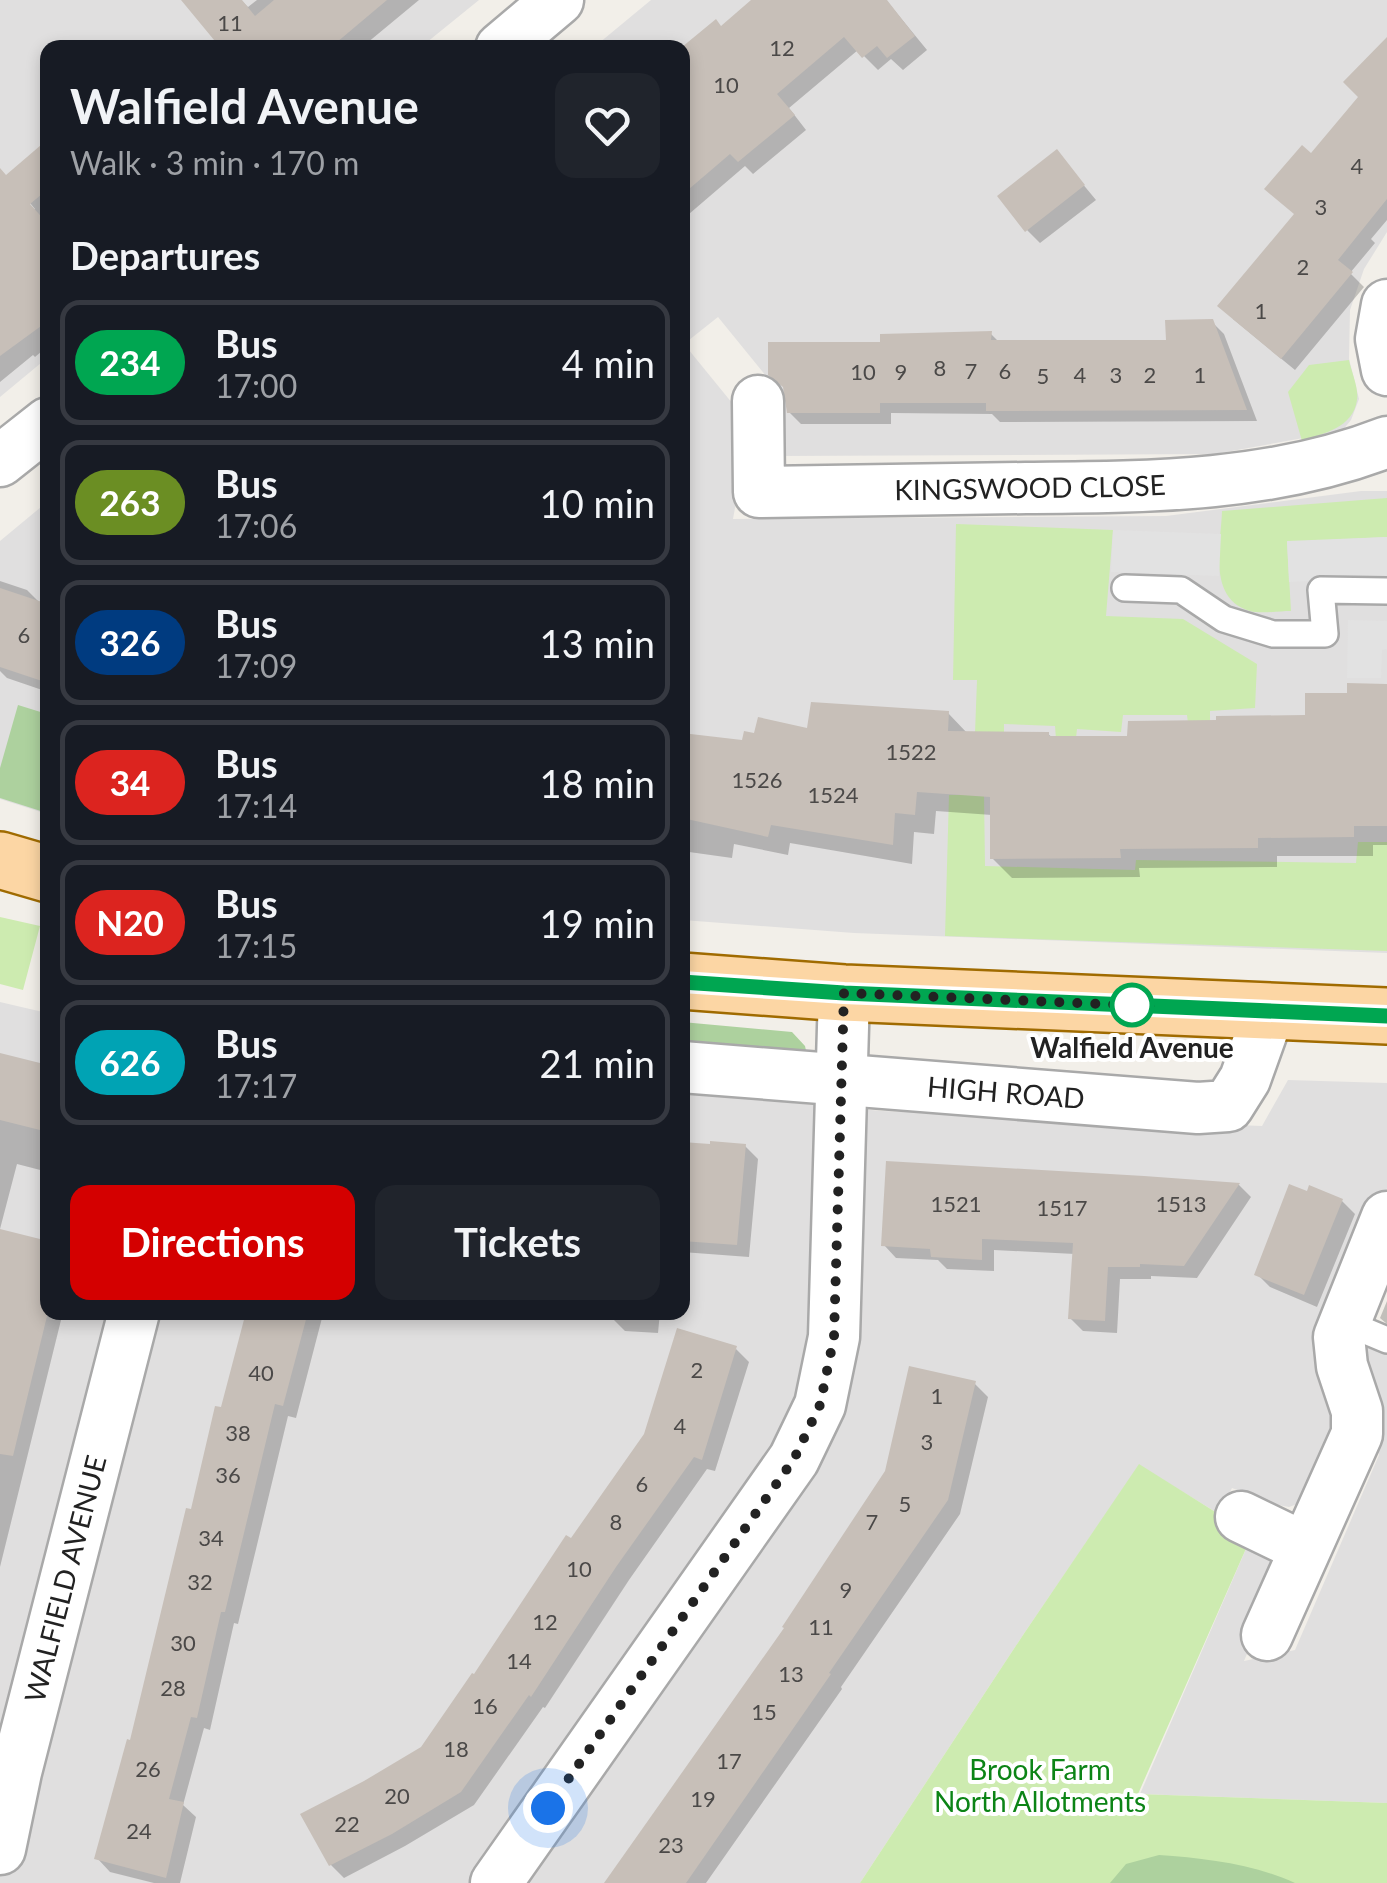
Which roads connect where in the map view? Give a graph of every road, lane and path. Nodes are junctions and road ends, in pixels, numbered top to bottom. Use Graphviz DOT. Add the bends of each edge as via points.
graph roads {
  1 [pos="558,0"];
  2 [pos="510,40"];
  3 [pos="1387,305"];
  4 [pos="1387,370"];
  5 [pos="758,401"];
  6 [pos="40,429"];
  7 [pos="1387,442"];
  8 [pos="0,461"];
  9 [pos="1126,588"];
  10 [pos="1387,592"];
  11 [pos="0,860"];
  12 [pos="40,872"];
  13 [pos="690,983"];
  14 [pos="844,993"];
  15 [pos="1269,1012"];
  16 [pos="1387,1016"];
  17 [pos="690,1068"];
  18 [pos="840,1081"];
  19 [pos="1387,1217"];
  20 [pos="132,1320"];
  21 [pos="1366,1331"];
  22 [pos="1241,1517"];
  23 [pos="1305,1548"];
  24 [pos="1267,1635"];
  25 [pos="0,1849"];
  26 [pos="496,1883"];
  1 -- 2 [label="street"];
  3 -- 4 [label="street" via="1381,338"];
  5 -- 7 [label="street, KINGSWOOD CLOSE" via="759,492 1176,486 1291,471"];
  6 -- 8 [label="street"];
  9 -- 10 [label="lane" via="1181,590 1224,619 1273,634 1325,634 1322,590"];
  11 -- 12 [label="main road"];
  13 -- 14 [label="main road"];
  14 -- 15 [label="main road"];
  14 -- 18 [label="street"];
  15 -- 16 [label="main road"];
  15 -- 18 [label="street, HIGH ROAD" via="1245,1080 1228,1106"];
  17 -- 18 [label="street, HIGH ROAD"];
  18 -- 26 [label="street" via="834,1337 820,1405 794,1459"];
  19 -- 21 [label="street"];
  20 -- 25 [label="street, WALFIELD AVENUE"];
  21 -- 23 [label="street" via="1338,1337 1357,1434"];
  22 -- 23 [label="street"];
  23 -- 24 [label="street"];
}
